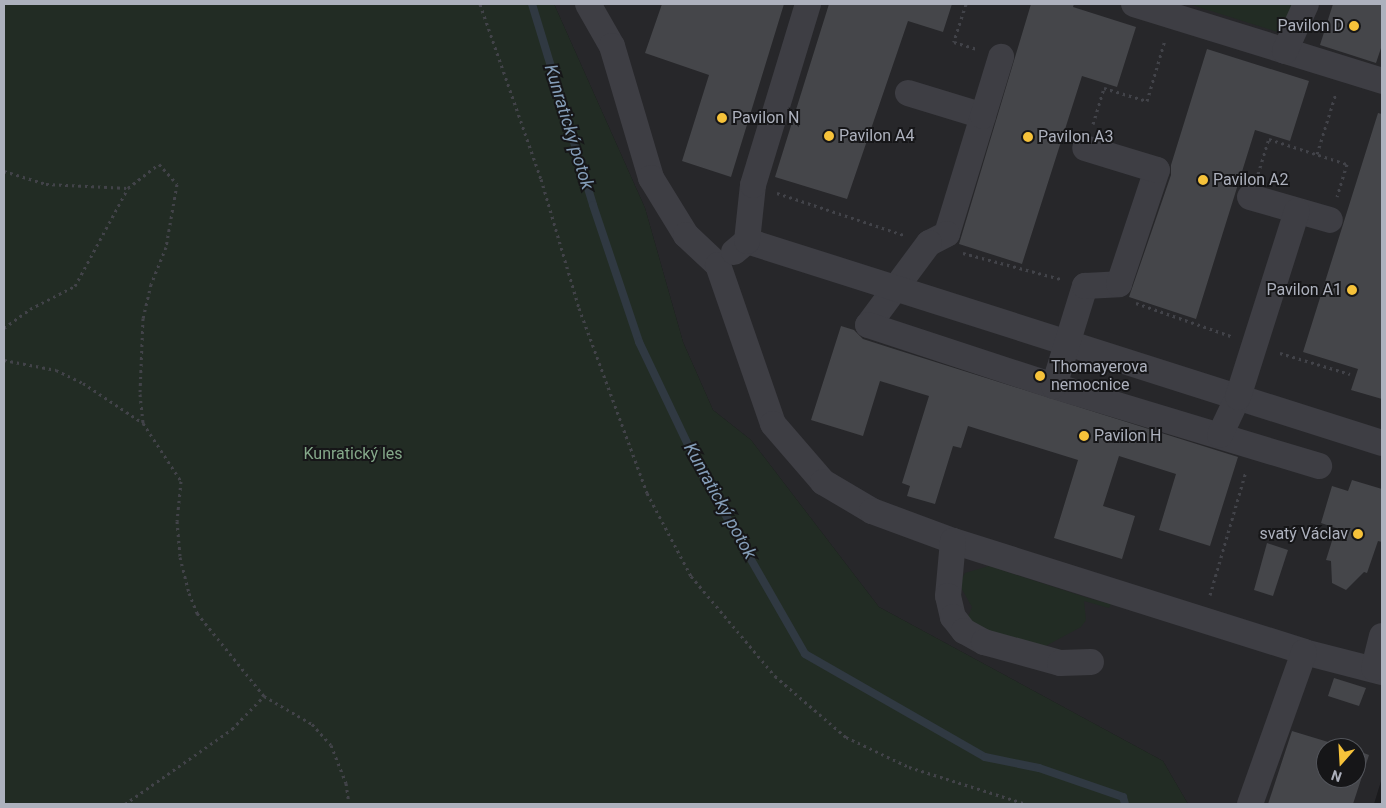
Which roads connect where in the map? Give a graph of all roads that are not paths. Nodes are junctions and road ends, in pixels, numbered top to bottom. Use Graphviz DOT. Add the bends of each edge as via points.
graph roads {
  1 [pos="588,4"];
  2 [pos="808,4"];
  3 [pos="1134,4"];
  4 [pos="1306,4"];
  5 [pos="605,16"];
  6 [pos="1285,51"];
  7 [pos="1001,57"];
  8 [pos="1382,81"];
  9 [pos="908,93"];
  10 [pos="982,116"];
  11 [pos="1085,148"];
  12 [pos="1250,197"];
  13 [pos="1297,211"];
  14 [pos="1330,220"];
  15 [pos="747,241"];
  16 [pos="718,265"];
  17 [pos="894,288"];
  18 [pos="1067,343"];
  19 [pos="1054,386"];
  20 [pos="1238,397"];
  21 [pos="1220,435"];
  22 [pos="1382,443"];
  23 [pos="1319,466"];
  24 [pos="954,541"];
  25 [pos="1382,636"];
  26 [pos="1304,652"];
  27 [pos="1091,662"];
  28 [pos="1378,670"];
  29 [pos="1250,804"];
  1 -- 5 [label="lane"];
  2 -- 15 [label="lane" via="753,185"];
  3 -- 6 [label="lane"];
  4 -- 6 [label="lane"];
  5 -- 16 [label="lane" via="651,178 686,235"];
  6 -- 8 [label="lane"];
  7 -- 10 [label="lane"];
  9 -- 10 [label="lane"];
  10 -- 17 [label="lane" via="947,234 929,243"];
  11 -- 18 [label="lane" via="1156,170 1118,284 1085,286"];
  12 -- 13 [label="lane"];
  13 -- 14 [label="lane"];
  13 -- 20 [label="lane"];
  15 -- 16 [label="lane"];
  15 -- 17 [label="lane"];
  16 -- 24 [label="lane" via="774,424 823,482 872,511"];
  17 -- 18 [label="lane"];
  17 -- 19 [label="lane" via="868,325"];
  18 -- 19 [label="lane"];
  18 -- 20 [label="lane"];
  19 -- 21 [label="lane"];
  20 -- 21 [label="lane"];
  20 -- 22 [label="lane"];
  21 -- 23 [label="lane"];
  24 -- 26 [label="lane"];
  24 -- 27 [label="lane" via="948,596 953,617 964,631 984,642 1060,663"];
  25 -- 28 [label="lane"];
  26 -- 28 [label="lane"];
  26 -- 29 [label="lane"];
}
